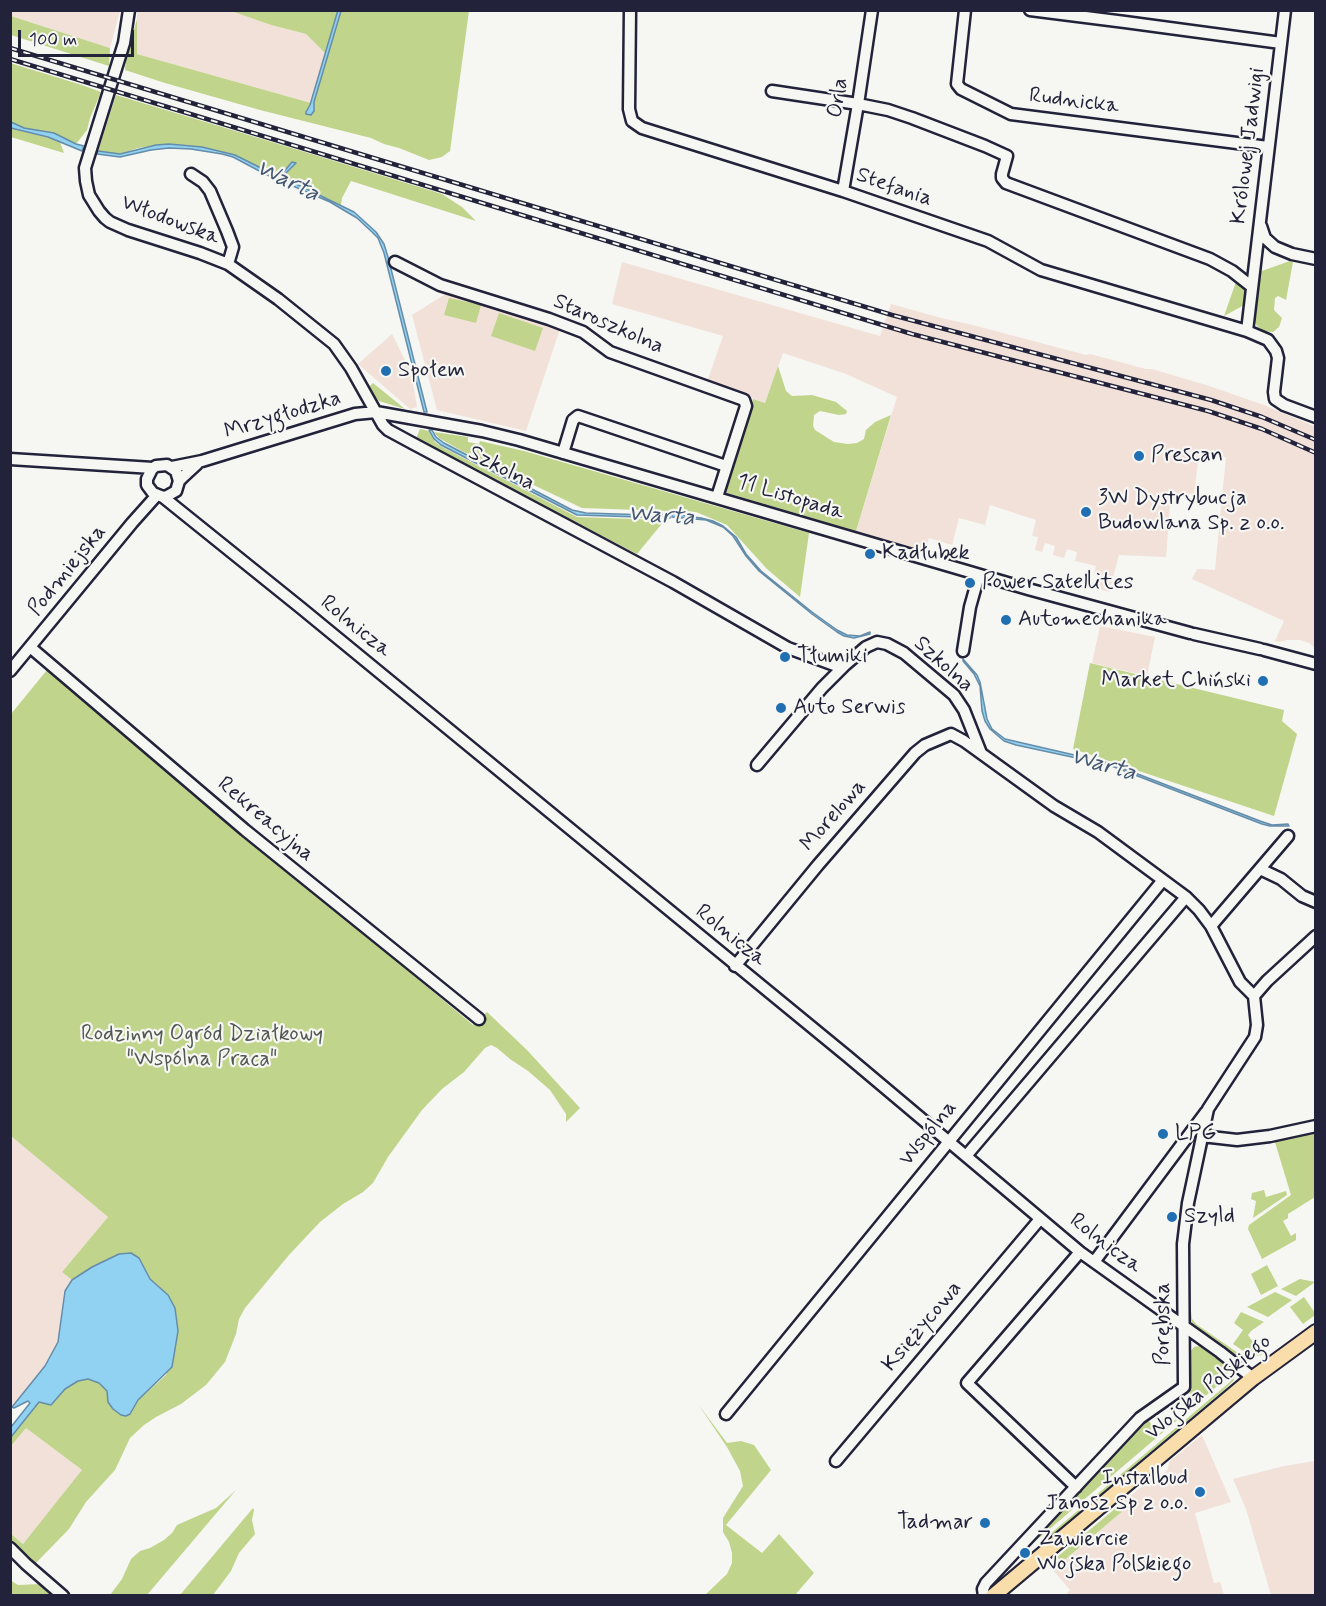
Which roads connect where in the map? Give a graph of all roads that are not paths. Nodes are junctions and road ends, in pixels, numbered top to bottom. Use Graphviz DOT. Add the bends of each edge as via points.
graph roads {
  1 [pos="129,10"];
  2 [pos="630,10"];
  3 [pos="872,10"];
  4 [pos="965,10"];
  5 [pos="1030,10"];
  6 [pos="1285,10"];
  7 [pos="1126,16"];
  8 [pos="1281,43"];
  9 [pos="772,91"];
  10 [pos="858,104"];
  11 [pos="1268,147"];
  12 [pos="191,174"];
  13 [pos="843,191"];
  14 [pos="1260,223"];
  15 [pos="1316,259"];
  16 [pos="395,262"];
  17 [pos="228,264"];
  18 [pos="1251,286"];
  19 [pos="1247,331"];
  20 [pos="376,412"];
  21 [pos="1316,417"];
  22 [pos="415,419"];
  23 [pos="400,436"];
  24 [pos="563,453"];
  25 [pos="10,459"];
  26 [pos="202,460"];
  27 [pos="119,466"];
  28 [pos="726,466"];
  29 [pos="172,467"];
  30 [pos="153,468"];
  31 [pos="147,482"];
  32 [pos="177,486"];
  33 [pos="160,496"];
  34 [pos="717,497"];
  35 [pos="187,516"];
  36 [pos="132,523"];
  37 [pos="979,574"];
  38 [pos="30,647"];
  39 [pos="963,651"];
  40 [pos="1316,664"];
  41 [pos="845,665"];
  42 [pos="10,671"];
  43 [pos="981,753"];
  44 [pos="757,765"];
  45 [pos="1287,836"];
  46 [pos="1260,869"];
  47 [pos="1164,880"];
  48 [pos="1186,897"];
  49 [pos="1316,902"];
  50 [pos="1211,926"];
  51 [pos="1316,936"];
  52 [pos="735,966"];
  53 [pos="1254,996"];
  54 [pos="479,1019"];
  55 [pos="1208,1109"];
  56 [pos="1316,1126"];
  57 [pos="1202,1136"];
  58 [pos="949,1141"];
  59 [pos="966,1156"];
  60 [pos="1040,1219"];
  61 [pos="1080,1252"];
  62 [pos="1094,1262"];
  63 [pos="1183,1325"];
  64 [pos="1316,1332"];
  65 [pos="1253,1378"];
  66 [pos="726,1414"];
  67 [pos="836,1461"];
  68 [pos="1076,1487"];
  69 [pos="10,1548"];
  70 [pos="63,1596"];
  71 [pos="984,1596"];
  72 [pos="993,1596"];
  1 -- 17 [label="street, Włodowska" via="124,43 87,162 88,193 110,222"];
  2 -- 13 [label="street, Stefania" via="629,109 635,124"];
  3 -- 10 [label="street, Orla"];
  4 -- 11 [label="street, Rudnicka" via="957,84 1011,114"];
  5 -- 7 [label="street"];
  6 -- 8 [label="street, Królowej Jadwigi"];
  7 -- 8 [label="street"];
  8 -- 11 [label="street, Królowej Jadwigi"];
  9 -- 10 [label="street"];
  10 -- 13 [label="street, Orla"];
  10 -- 18 [label="street" via="903,115 1007,156 1002,174 1006,183 1210,259"];
  11 -- 14 [label="street, Królowej Jadwigi"];
  12 -- 17 [label="street" via="210,190 228,231 233,247"];
  13 -- 19 [label="street, Stefania" via="988,242 1041,270"];
  14 -- 15 [label="street" via="1266,240 1275,247"];
  14 -- 18 [label="street, Królowej Jadwigi"];
  16 -- 28 [label="street, Staroszkolna" via="440,285 549,319 583,332 610,352 744,400 746,406"];
  17 -- 20 [label="street, Włodowska" via="334,344"];
  18 -- 19 [label="street, Królowej Jadwigi"];
  19 -- 21 [label="street, Stefania" via="1268,340 1276,351 1275,399"];
  20 -- 22 [label="street, 11 Listopada"];
  20 -- 23 [label="street, Szkolna" via="384,427"];
  20 -- 26 [label="street, Mrzygłodzka" via="356,414"];
  22 -- 23 [label="street"];
  22 -- 24 [label="street, 11 Listopada"];
  23 -- 41 [label="street, Szkolna" via="788,648 837,666"];
  24 -- 28 [label="street" via="573,420 578,416"];
  24 -- 34 [label="street, 11 Listopada"];
  25 -- 27 [label="street"];
  26 -- 29 [label="street, Mrzygłodzka"];
  26 -- 32 [label="street, Mrzygłodzka"];
  27 -- 30 [label="street"];
  27 -- 31 [label="street"];
  28 -- 34 [label="street, Staroszkolna"];
  29 -- 30 [label="street" via="162,464"];
  29 -- 32 [label="street"];
  30 -- 31 [label="street"];
  31 -- 33 [label="street" via="149,489"];
  31 -- 36 [label="street, Podmiejska"];
  32 -- 33 [label="street" via="172,494"];
  32 -- 35 [label="street, Rolnicza"];
  33 -- 35 [label="street, Rolnicza"];
  33 -- 36 [label="street, Podmiejska"];
  34 -- 37 [label="street, 11 Listopada"];
  35 -- 52 [label="street, Rolnicza"];
  36 -- 38 [label="street, Podmiejska"];
  37 -- 39 [label="street"];
  37 -- 40 [label="street, 11 Listopada" via="1192,634"];
  38 -- 42 [label="street, Podmiejska"];
  38 -- 54 [label="street, Rekreacyjna" via="245,830"];
  41 -- 43 [label="street, Szkolna" via="877,642 904,653 954,695"];
  41 -- 44 [label="street"];
  43 -- 47 [label="street"];
  43 -- 52 [label="street, Morelowa" via="951,734 915,753"];
  45 -- 46 [label="street"];
  46 -- 49 [label="street"];
  46 -- 50 [label="street"];
  47 -- 48 [label="street"];
  47 -- 58 [label="street, Wspólna"];
  48 -- 50 [label="street"];
  48 -- 59 [label="street"];
  50 -- 53 [label="street" via="1240,982"];
  51 -- 53 [label="street"];
  52 -- 58 [label="street, Rolnicza"];
  53 -- 55 [label="street, Porębska" via="1255,1037"];
  55 -- 57 [label="street, Porębska"];
  55 -- 62 [label="street"];
  56 -- 57 [label="street" via="1237,1140"];
  57 -- 63 [label="street, Porębska" via="1183,1244"];
  58 -- 59 [label="street, Rolnicza"];
  58 -- 66 [label="street, Wspólna"];
  59 -- 60 [label="street, Rolnicza"];
  60 -- 61 [label="street, Rolnicza"];
  60 -- 67 [label="street, Księżycowa"];
  61 -- 62 [label="street, Rolnicza"];
  61 -- 68 [label="street" via="967,1383"];
  62 -- 63 [label="street, Rolnicza"];
  63 -- 65 [label="street, Rolnicza"];
  63 -- 68 [label="street, Porębska" via="1184,1387 1140,1418"];
  64 -- 65 [label="main road, Wojska Polskiego"];
  65 -- 72 [label="main road, Wojska Polskiego"];
  68 -- 71 [label="street" via="986,1583"];
  69 -- 70 [label="street"];
}
